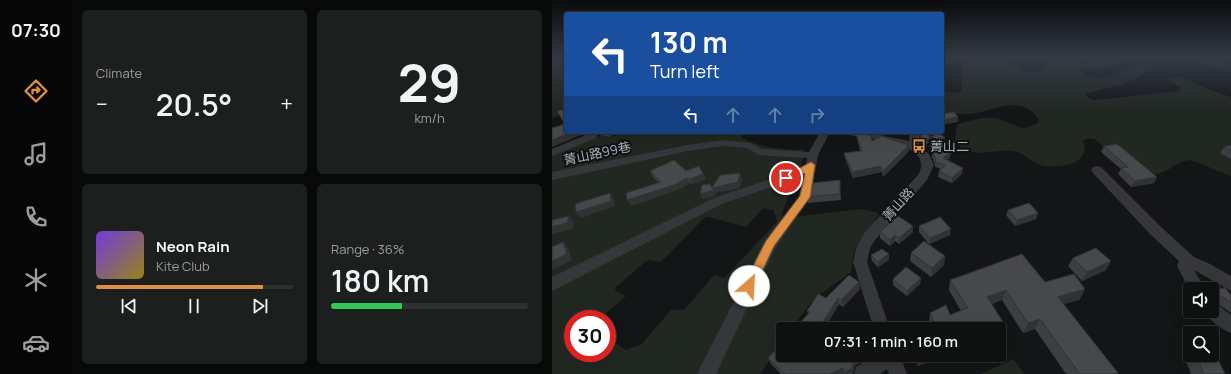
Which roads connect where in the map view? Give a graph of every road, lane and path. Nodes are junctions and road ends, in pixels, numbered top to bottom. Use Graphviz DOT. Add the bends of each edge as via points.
graph roads {
  1 [pos="591,134"];
  2 [pos="824,134"];
  3 [pos="860,134"];
  4 [pos="915,134"];
  5 [pos="914,146"];
  6 [pos="552,153"];
  7 [pos="812,160"];
  8 [pos="1097,170"];
  9 [pos="552,176"];
  10 [pos="1189,261"];
  11 [pos="1193,282"];
  12 [pos="552,284"];
  13 [pos="1231,284"];
  14 [pos="1219,316"];
  15 [pos="880,322"];
  16 [pos="1231,326"];
  17 [pos="881,362"];
  18 [pos="893,362"];
  19 [pos="706,374"];
  20 [pos="863,374"];
  21 [pos="898,374"];
  1 -- 6 [label="street"];
  2 -- 7 [label="street"];
  3 -- 5 [label="street"];
  4 -- 5 [label="street"];
  5 -- 15 [label="street, 菁山路" via="923,153 928,166 923,176 870,236 860,262"];
  7 -- 9 [label="street, 菁山路99巷" via="759,152 750,146 740,144 723,143"];
  7 -- 12 [label="street" via="798,174 718,201"];
  7 -- 19 [label="street" via="805,197 770,244"];
  8 -- 10 [label="street"];
  10 -- 11 [label="street" via="1184,266"];
  10 -- 13 [label="street"];
  14 -- 16 [label="street"];
  17 -- 20 [label="street"];
  18 -- 21 [label="street"];
}
